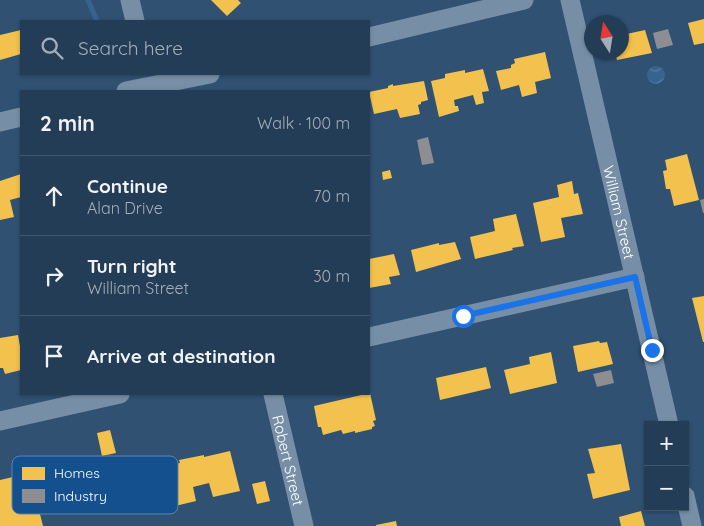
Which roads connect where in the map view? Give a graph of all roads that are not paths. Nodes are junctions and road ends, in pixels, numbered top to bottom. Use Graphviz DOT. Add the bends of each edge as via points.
graph roads {
  1 [pos="130,0"];
  2 [pos="524,0"];
  3 [pos="570,0"];
  4 [pos="457,8"];
  5 [pos="135,20"];
  6 [pos="370,37"];
  7 [pos="149,80"];
  8 [pos="202,81"];
  9 [pos="128,90"];
  10 [pos="20,117"];
  11 [pos="0,122"];
  12 [pos="635,277"];
  13 [pos="370,337"];
  14 [pos="116,395"];
  15 [pos="273,395"];
  16 [pos="0,421"];
  17 [pos="668,421"];
  18 [pos="688,511"];
  19 [pos="304,526"];
  20 [pos="692,526"];
  1 -- 5 [label="street"];
  2 -- 4 [label="street"];
  3 -- 12 [label="street, William Street"];
  4 -- 6 [label="street"];
  7 -- 8 [label="street"];
  7 -- 9 [label="street"];
  10 -- 11 [label="street"];
  12 -- 13 [label="street"];
  12 -- 17 [label="street, William Street"];
  14 -- 16 [label="street"];
  15 -- 19 [label="street, Robert Street"];
  18 -- 20 [label="street"];
}
